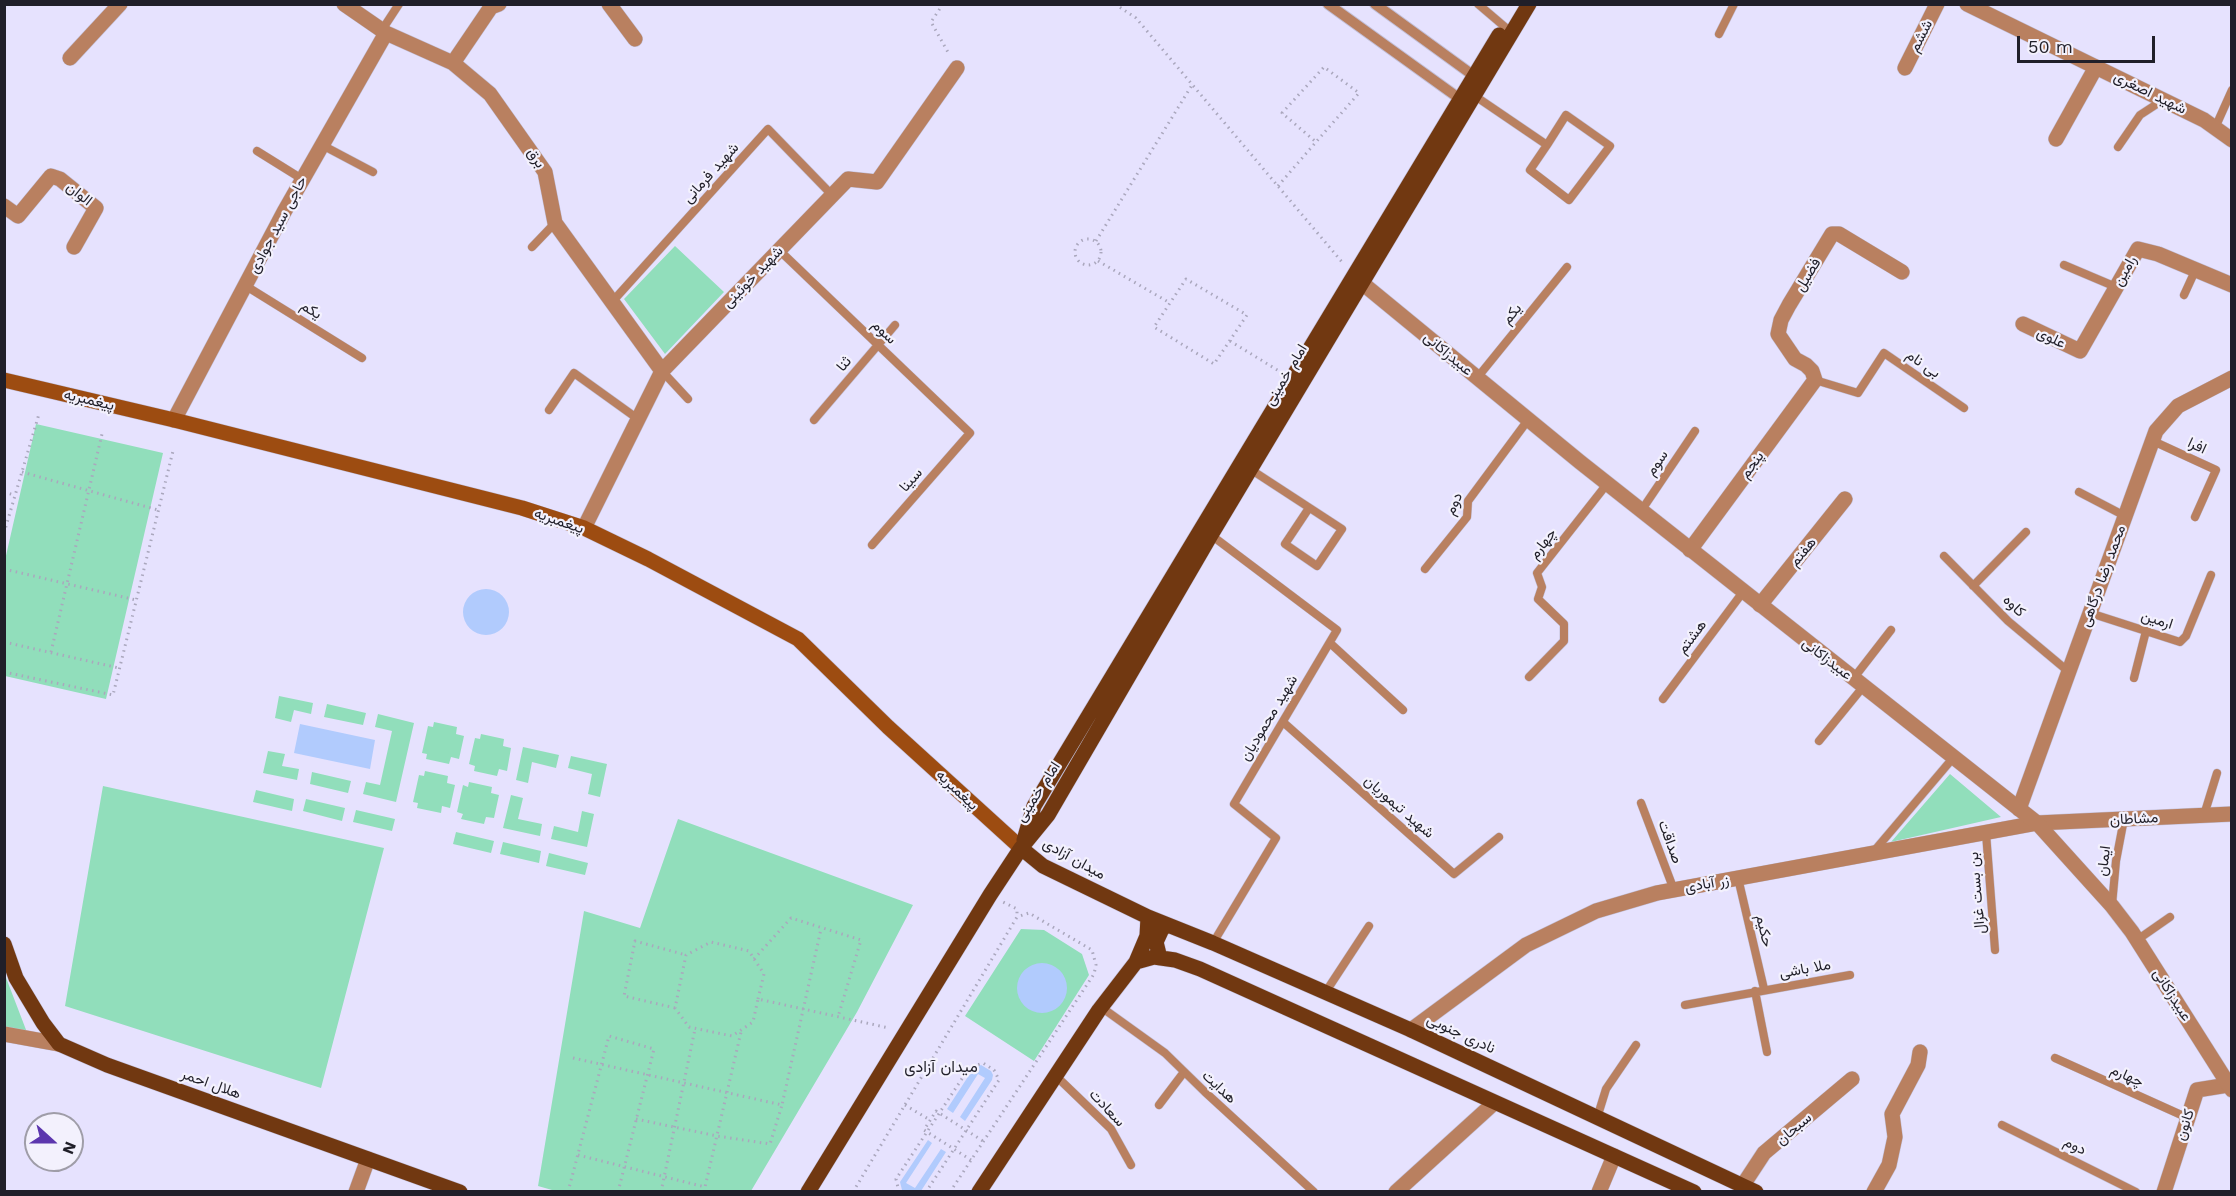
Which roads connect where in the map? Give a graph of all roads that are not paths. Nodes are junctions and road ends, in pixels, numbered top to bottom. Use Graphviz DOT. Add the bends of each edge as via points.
graph roads {
  1 [pos="120,4"];
  2 [pos="344,4"];
  3 [pos="399,4"];
  4 [pos="499,4"];
  5 [pos="609,4"];
  6 [pos="1328,4"];
  7 [pos="1375,4"];
  8 [pos="1478,4"];
  9 [pos="1517,4"];
  10 [pos="1529,4"];
  11 [pos="1734,4"];
  12 [pos="1937,4"];
  13 [pos="1967,4"];
  14 [pos="1508,30"];
  15 [pos="384,31"];
  16 [pos="1719,34"];
  17 [pos="635,39"];
  18 [pos="70,58"];
  19 [pos="453,63"];
  20 [pos="2096,67"];
  21 [pos="957,68"];
  22 [pos="1905,68"];
  23 [pos="1474,76"];
  24 [pos="2232,90"];
  25 [pos="1467,97"];
  26 [pos="2163,100"];
  27 [pos="2215,128"];
  28 [pos="2056,139"];
  29 [pos="2232,140"];
  30 [pos="322,145"];
  31 [pos="1547,145"];
  32 [pos="2118,147"];
  33 [pos="257,151"];
  34 [pos="373,172"];
  35 [pos="302,179"];
  36 [pos="832,195"];
  37 [pos="4,206"];
  38 [pos="555,223"];
  39 [pos="74,247"];
  40 [pos="532,247"];
  41 [pos="779,250"];
  42 [pos="2064,265"];
  43 [pos="1567,267"];
  44 [pos="2195,271"];
  45 [pos="1902,272"];
  46 [pos="1358,279"];
  47 [pos="2232,285"];
  48 [pos="246,286"];
  49 [pos="2116,287"];
  50 [pos="2184,295"];
  51 [pos="612,302"];
  52 [pos="2023,324"];
  53 [pos="895,325"];
  54 [pos="878,345"];
  55 [pos="2080,351"];
  56 [pos="362,358"];
  57 [pos="662,371"];
  58 [pos="1477,378"];
  59 [pos="2232,378"];
  60 [pos="4,380"];
  61 [pos="1815,380"];
  62 [pos="688,399"];
  63 [pos="1964,408"];
  64 [pos="549,410"];
  65 [pos="638,419"];
  66 [pos="174,420"];
  67 [pos="814,420"];
  68 [pos="1528,420"];
  69 [pos="1695,431"];
  70 [pos="970,433"];
  71 [pos="2152,441"];
  72 [pos="1250,470"];
  73 [pos="1607,484"];
  74 [pos="2079,492"];
  75 [pos="1845,499"];
  76 [pos="1309,508"];
  77 [pos="1641,511"];
  78 [pos="2125,516"];
  79 [pos="2195,517"];
  80 [pos="584,528"];
  81 [pos="2026,532"];
  82 [pos="1211,535"];
  83 [pos="873,545"];
  84 [pos="1690,550"];
  85 [pos="1944,556"];
  86 [pos="1425,569"];
  87 [pos="2211,575"];
  88 [pos="1973,586"];
  89 [pos="1743,592"];
  90 [pos="1760,605"];
  91 [pos="2090,613"];
  92 [pos="1891,630"];
  93 [pos="2146,631"];
  94 [pos="1330,643"];
  95 [pos="2069,672"];
  96 [pos="1529,677"];
  97 [pos="2134,678"];
  98 [pos="1858,683"];
  99 [pos="1663,699"];
  100 [pos="1402,710"];
  101 [pos="1283,722"];
  102 [pos="1819,741"];
  103 [pos="1953,758"];
  104 [pos="2217,773"];
  105 [pos="1641,803"];
  106 [pos="2019,809"];
  107 [pos="2232,813"];
  108 [pos="2204,815"];
  109 [pos="2124,819"];
  110 [pos="2037,824"];
  111 [pos="1986,833"];
  112 [pos="1499,837"];
  113 [pos="1021,849"];
  114 [pos="1872,854"];
  115 [pos="1738,878"];
  116 [pos="1674,890"];
  117 [pos="2112,906"];
  118 [pos="1148,917"];
  119 [pos="2170,917"];
  120 [pos="1168,925"];
  121 [pos="1369,926"];
  122 [pos="2137,940"];
  123 [pos="1213,943"];
  124 [pos="4,944"];
  125 [pos="1995,950"];
  126 [pos="1160,958"];
  127 [pos="1136,962"];
  128 [pos="1850,975"];
  129 [pos="1760,990"];
  130 [pos="1325,993"];
  131 [pos="1685,1005"];
  132 [pos="1101,1007"];
  133 [pos="1411,1030"];
  134 [pos="4,1034"];
  135 [pos="59,1044"];
  136 [pos="1636,1044"];
  137 [pos="1767,1052"];
  138 [pos="1920,1052"];
  139 [pos="2055,1058"];
  140 [pos="1184,1072"];
  141 [pos="1056,1076"];
  142 [pos="1852,1079"];
  143 [pos="2231,1085"];
  144 [pos="1494,1103"];
  145 [pos="1159,1105"];
  146 [pos="1597,1118"];
  147 [pos="2188,1118"];
  148 [pos="2002,1125"];
  149 [pos="1614,1156"];
  150 [pos="368,1159"];
  151 [pos="1131,1165"];
  152 [pos="1749,1188"];
  153 [pos="356,1191"];
  154 [pos="460,1191"];
  155 [pos="808,1191"];
  156 [pos="979,1191"];
  157 [pos="1314,1191"];
  158 [pos="1396,1191"];
  159 [pos="1599,1191"];
  160 [pos="1694,1191"];
  161 [pos="1874,1191"];
  162 [pos="2136,1191"];
  163 [pos="2164,1191"];
  1 -- 18 [label="street"];
  2 -- 15 [label="street, برق"];
  3 -- 15 [label="lane"];
  4 -- 19 [label="street" via="491,7"];
  5 -- 17 [label="street"];
  6 -- 25 [label="street"];
  7 -- 23 [label="street"];
  8 -- 14 [label="lane"];
  9 -- 14 [label="main road, امام خمینی"];
  10 -- 14 [label="main road, امام خمینی"];
  11 -- 16 [label="lane"];
  12 -- 22 [label="street, ششم"];
  13 -- 20 [label="street, شهید اصغری"];
  14 -- 23 [label="main road, امام خمینی"];
  14 -- 25 [label="main road, امام خمینی"];
  15 -- 19 [label="street, برق"];
  15 -- 30 [label="street, حاجی سید جوادی"];
  19 -- 38 [label="street, برق" via="490,94 545,172"];
  20 -- 26 [label="street, شهید اصغری"];
  20 -- 28 [label="street"];
  21 -- 36 [label="street, شهید خوئینی" via="878,182 848,179"];
  23 -- 25 [label="main road, امام خمینی"];
  24 -- 27 [label="lane"];
  25 -- 31 [label="lane"];
  25 -- 46 [label="main road, امام خمینی"];
  26 -- 27 [label="street, شهید اصغری"];
  26 -- 32 [label="lane" via="2140,115"];
  27 -- 29 [label="street, شهید اصغری"];
  30 -- 34 [label="lane"];
  30 -- 35 [label="street, حاجی سید جوادی"];
  31 -- 31 [label="lane" via="1566,115 1610,146 1569,200 1530,171"];
  33 -- 35 [label="lane"];
  35 -- 48 [label="street, حاجی سید جوادی"];
  36 -- 41 [label="street, شهید خوئینی"];
  36 -- 51 [label="lane, شهید فرمانی" via="768,129"];
  37 -- 39 [label="street, الوان" via="18,216 51,176 60,179 96,208"];
  38 -- 40 [label="lane"];
  38 -- 51 [label="street, برق"];
  41 -- 54 [label="lane, سوم"];
  41 -- 57 [label="street, شهید خوئینی"];
  42 -- 49 [label="lane"];
  43 -- 58 [label="lane, یکم"];
  44 -- 47 [label="street, رامین"];
  44 -- 49 [label="street, رامین" via="2138,249"];
  44 -- 50 [label="lane"];
  45 -- 61 [label="street, فضیل" via="1839,234 1832,234 1789,305 1778,333 1795,359 1812,371"];
  46 -- 58 [label="street, عبیدزاکانی"];
  46 -- 72 [label="main road, امام خمینی"];
  46 -- 113 [label="main road, امام خمینی" via="1292,378 1034,806"];
  48 -- 56 [label="lane, یکم"];
  48 -- 66 [label="street, حاجی سید جوادی"];
  49 -- 55 [label="street, رامین"];
  51 -- 57 [label="street, برق"];
  52 -- 55 [label="street, علوی"];
  53 -- 54 [label="lane, ثنا"];
  54 -- 67 [label="lane, ثنا"];
  54 -- 70 [label="lane, سوم"];
  57 -- 62 [label="lane"];
  57 -- 65 [label="street, شهید خوئینی"];
  58 -- 68 [label="street, عبیدزاکانی"];
  59 -- 71 [label="street, محمد رضا درگاهی" via="2178,406"];
  60 -- 66 [label="main road, پیغمبریه"];
  61 -- 63 [label="lane, بی نام" via="1858,393 1884,353"];
  61 -- 84 [label="street, پنجم"];
  64 -- 65 [label="lane" via="573,374"];
  65 -- 80 [label="street, شهید خوئینی"];
  66 -- 80 [label="main road, پیغمبریه" via="522,508"];
  68 -- 73 [label="street, عبیدزاکانی"];
  68 -- 86 [label="lane, دوم" via="1468,501 1467,517"];
  69 -- 77 [label="lane, سوم"];
  70 -- 83 [label="lane, سینا"];
  71 -- 78 [label="street, محمد رضا درگاهی"];
  71 -- 79 [label="lane, افرا" via="2216,470"];
  72 -- 76 [label="lane"];
  72 -- 82 [label="main road, امام خمینی"];
  73 -- 77 [label="street, عبیدزاکانی"];
  73 -- 96 [label="lane, چهارم" via="1537,573 1542,587 1538,599 1564,624 1564,641"];
  74 -- 78 [label="lane"];
  75 -- 90 [label="street, هفتم"];
  76 -- 76 [label="lane" via="1342,529 1317,566 1285,544"];
  77 -- 84 [label="street, عبیدزاکانی"];
  78 -- 91 [label="street, محمد رضا درگاهی"];
  80 -- 113 [label="main road, پیغمبریه" via="798,639"];
  81 -- 88 [label="lane"];
  82 -- 94 [label="lane" via="1337,630"];
  82 -- 113 [label="main road, امام خمینی" via="1048,815"];
  84 -- 89 [label="street, عبیدزاکانی"];
  85 -- 88 [label="lane, کاوه"];
  87 -- 93 [label="lane, ارمین" via="2180,642"];
  88 -- 95 [label="lane, کاوه"];
  89 -- 90 [label="street, عبیدزاکانی"];
  89 -- 99 [label="lane, هشتم"];
  90 -- 98 [label="street, عبیدزاکانی"];
  91 -- 93 [label="lane, ارمین"];
  91 -- 95 [label="street, محمد رضا درگاهی"];
  92 -- 98 [label="lane"];
  93 -- 97 [label="lane"];
  94 -- 100 [label="lane"];
  94 -- 101 [label="lane, شهید محمودیان"];
  95 -- 106 [label="street, محمد رضا درگاهی"];
  98 -- 102 [label="lane"];
  98 -- 103 [label="street, عبیدزاکانی"];
  101 -- 112 [label="lane, شهید تیموریان" via="1454,874"];
  101 -- 123 [label="lane, شهید محمودیان" via="1234,804 1276,838"];
  103 -- 106 [label="street, عبیدزاکانی"];
  103 -- 114 [label="lane"];
  104 -- 108 [label="lane"];
  105 -- 116 [label="lane, صداقت"];
  106 -- 110 [label="street, عبیدزاکانی"];
  107 -- 108 [label="street, مشاطان"];
  108 -- 109 [label="street, مشاطان"];
  109 -- 110 [label="street, مشاطان"];
  109 -- 117 [label="lane, ایمان"];
  110 -- 111 [label="street, زر آبادی"];
  110 -- 117 [label="street, عبیدزاکانی"];
  111 -- 114 [label="street, زر آبادی"];
  111 -- 125 [label="lane, بن بست غزال"];
  113 -- 118 [label="main road, میدان آزادی" via="1043,866"];
  113 -- 155 [label="main road, میدان آزادی"];
  114 -- 115 [label="street, زر آبادی"];
  115 -- 116 [label="street, زر آبادی"];
  115 -- 129 [label="lane, حکیم"];
  116 -- 133 [label="street, زر آبادی" via="1596,911 1526,945"];
  117 -- 122 [label="street, عبیدزاکانی"];
  118 -- 120 [label="main road, نادری جنوبی"];
  118 -- 127 [label="main road" via="1147,936"];
  119 -- 122 [label="lane"];
  120 -- 123 [label="main road, نادری جنوبی"];
  120 -- 126 [label="main road" via="1156,942"];
  121 -- 130 [label="lane"];
  122 -- 143 [label="street, عبیدزاکانی"];
  123 -- 130 [label="main road, نادری جنوبی"];
  124 -- 135 [label="main road, هلال احمر" via="16,978"];
  126 -- 127 [label="main road"];
  126 -- 144 [label="main road" via="1200,969"];
  127 -- 132 [label="main road"];
  128 -- 129 [label="lane, ملا باشی"];
  129 -- 131 [label="lane, ملا باشی"];
  129 -- 137 [label="lane, حکیم"];
  130 -- 133 [label="main road, نادری جنوبی"];
  132 -- 140 [label="lane, هدایت" via="1165,1053"];
  132 -- 141 [label="main road"];
  133 -- 146 [label="main road, نادری جنوبی"];
  134 -- 135 [label="street"];
  135 -- 150 [label="main road, هلال احمر"];
  136 -- 146 [label="lane" via="1606,1089"];
  138 -- 161 [label="street" via="1918,1065 1892,1114 1895,1137 1889,1165"];
  139 -- 147 [label="lane, چهارم"];
  140 -- 145 [label="lane"];
  140 -- 157 [label="lane, هدایت"];
  141 -- 151 [label="lane, سعادت" via="1112,1129"];
  141 -- 156 [label="main road"];
  142 -- 152 [label="street, سبحان" via="1764,1153"];
  143 -- 147 [label="street, کانون" via="2197,1090"];
  144 -- 149 [label="main road"];
  144 -- 158 [label="street"];
  146 -- 152 [label="main road, نادری جنوبی"];
  147 -- 163 [label="street, کانون"];
  148 -- 162 [label="lane, دوم"];
  149 -- 159 [label="street"];
  149 -- 160 [label="main road"];
  150 -- 153 [label="street"];
  150 -- 154 [label="main road, هلال احمر"];
}
